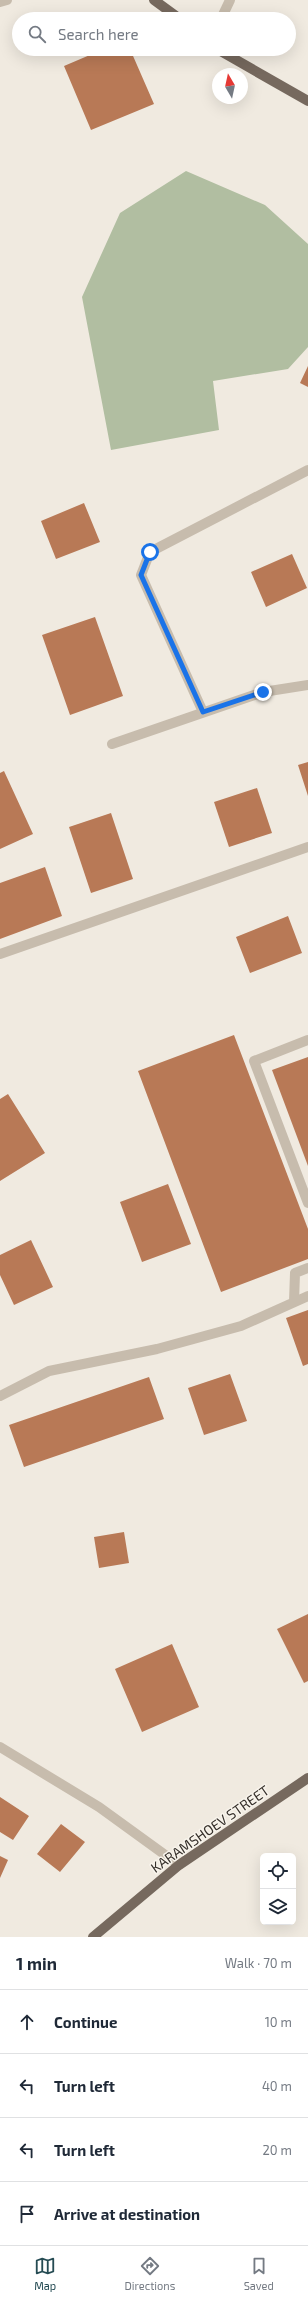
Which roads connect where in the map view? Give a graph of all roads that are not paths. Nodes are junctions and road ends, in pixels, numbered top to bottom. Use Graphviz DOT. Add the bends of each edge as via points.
graph roads {
  1 [pos="7,0"];
  2 [pos="154,0"];
  3 [pos="230,0"];
  4 [pos="0,2"];
  5 [pos="170,12"];
  6 [pos="224,12"];
  7 [pos="229,56"];
  8 [pos="308,101"];
  9 [pos="308,470"];
  10 [pos="308,685"];
  11 [pos="203,712"];
  12 [pos="112,744"];
  13 [pos="308,847"];
  14 [pos="0,954"];
  15 [pos="308,1040"];
  16 [pos="308,1203"];
  17 [pos="308,1268"];
  18 [pos="308,1296"];
  19 [pos="294,1302"];
  20 [pos="0,1396"];
  21 [pos="0,1747"];
  22 [pos="308,1778"];
  23 [pos="179,1865"];
  24 [pos="93,1937"];
  1 -- 4 [label="street"];
  2 -- 5 [label="main road"];
  3 -- 6 [label="street"];
  7 -- 8 [label="main road"];
  9 -- 11 [label="street" via="150,552 141,575"];
  10 -- 11 [label="street" via="263,692"];
  11 -- 12 [label="street"];
  13 -- 14 [label="street"];
  15 -- 16 [label="street" via="254,1061"];
  17 -- 19 [label="street" via="295,1272"];
  18 -- 19 [label="street"];
  19 -- 20 [label="street" via="241,1326 157,1349 48,1371"];
  21 -- 23 [label="street" via="98,1807"];
  22 -- 23 [label="main road, KARAMSHOEV STREET"];
  23 -- 24 [label="main road, KARAMSHOEV STREET"];
}
